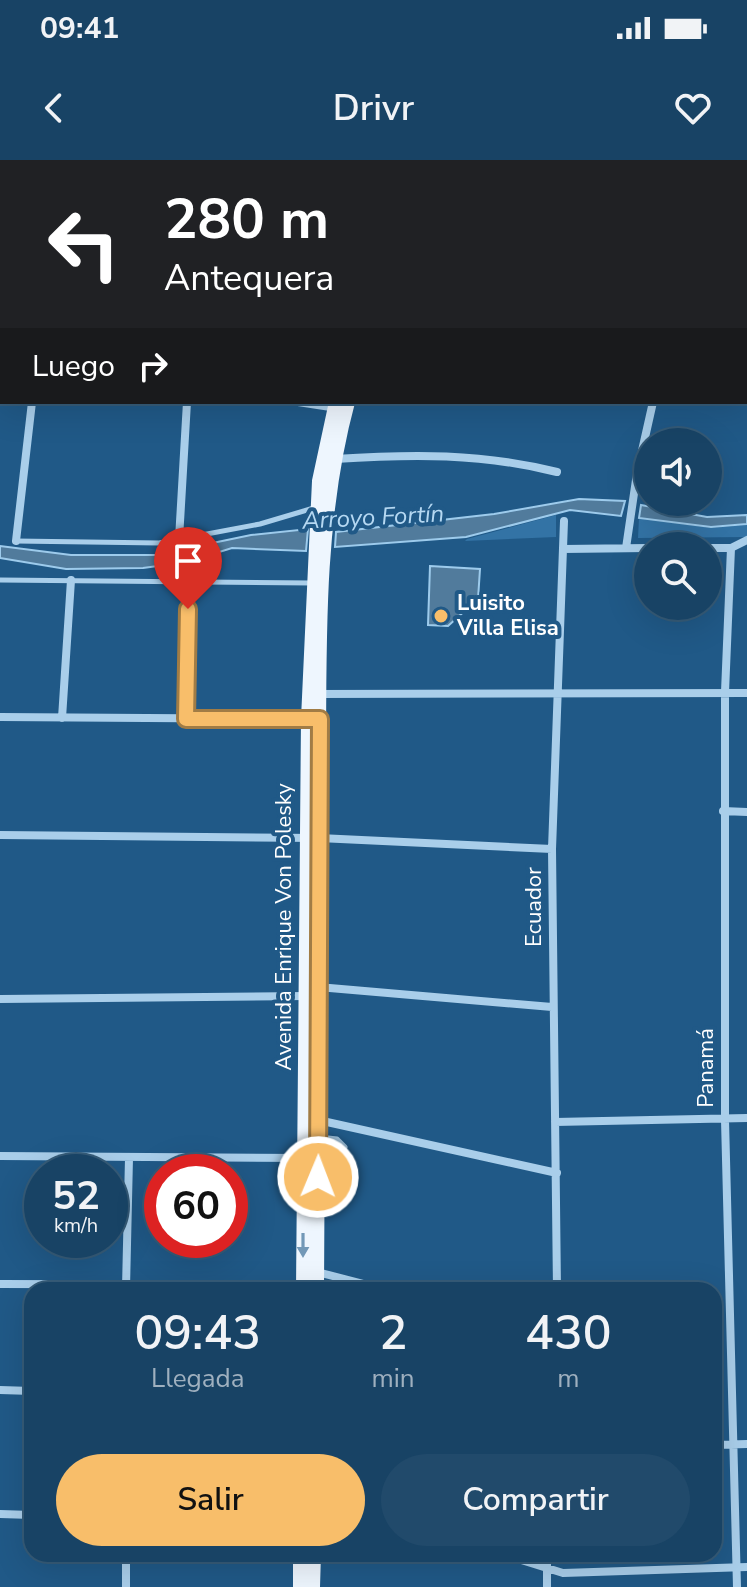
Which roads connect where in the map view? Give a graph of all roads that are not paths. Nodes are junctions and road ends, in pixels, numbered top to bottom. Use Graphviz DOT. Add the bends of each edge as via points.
graph roads {
  1 [pos="32,404"];
  2 [pos="187,404"];
  3 [pos="653,404"];
  4 [pos="341,405"];
  5 [pos="327,459"];
  6 [pos="557,472"];
  7 [pos="321,514"];
  8 [pos="564,521"];
  9 [pos="179,539"];
  10 [pos="747,540"];
  11 [pos="16,541"];
  12 [pos="626,548"];
  13 [pos="634,548"];
  14 [pos="722,548"];
  15 [pos="731,548"];
  16 [pos="563,549"];
  17 [pos="320,564"];
  18 [pos="0,580"];
  19 [pos="71,580"];
  20 [pos="189,582"];
  21 [pos="313,583"];
  22 [pos="725,692"];
  23 [pos="747,693"];
  24 [pos="315,694"];
  25 [pos="559,696"];
  26 [pos="0,717"];
  27 [pos="62,718"];
  28 [pos="186,719"];
  29 [pos="314,719"];
  30 [pos="723,811"];
  31 [pos="747,812"];
  32 [pos="0,835"];
  33 [pos="312,839"];
  34 [pos="552,849"];
  35 [pos="314,993"];
  36 [pos="0,999"];
  37 [pos="552,1007"];
  38 [pos="747,1118"];
  39 [pos="318,1120"];
  40 [pos="725,1120"];
  41 [pos="555,1122"];
  42 [pos="318,1137"];
  43 [pos="345,1147"];
  44 [pos="0,1156"];
  45 [pos="129,1158"];
  46 [pos="311,1158"];
  47 [pos="344,1163"];
  48 [pos="557,1173"];
  49 [pos="318,1177"];
  50 [pos="127,1282"];
  51 [pos="310,1282"];
  52 [pos="557,1282"];
  53 [pos="0,1284"];
  54 [pos="24,1285"];
  55 [pos="0,1390"];
  56 [pos="24,1391"];
  57 [pos="747,1444"];
  58 [pos="722,1445"];
  59 [pos="734,1445"];
  60 [pos="0,1514"];
  61 [pos="24,1515"];
  62 [pos="126,1562"];
  63 [pos="300,1562"];
  64 [pos="314,1562"];
  65 [pos="524,1562"];
  66 [pos="546,1562"];
  67 [pos="742,1567"];
  68 [pos="546,1570"];
  69 [pos="126,1587"];
  70 [pos="300,1587"];
  71 [pos="313,1587"];
  72 [pos="547,1587"];
  73 [pos="737,1587"];
  1 -- 11 [label="street"];
  2 -- 9 [label="street"];
  3 -- 12 [label="street"];
  4 -- 5 [label="main road"];
  5 -- 6 [label="street" via="426,453"];
  5 -- 7 [label="main road"];
  7 -- 9 [label="lane"];
  7 -- 17 [label="main road"];
  8 -- 16 [label="street, Ecuador"];
  9 -- 11 [label="lane"];
  10 -- 15 [label="street"];
  12 -- 13 [label="street"];
  12 -- 16 [label="street"];
  14 -- 15 [label="street"];
  15 -- 22 [label="street, Panamá"];
  16 -- 25 [label="street, Ecuador"];
  17 -- 21 [label="main road, Avenida Enrique Von Polesky"];
  17 -- 24 [label="main road, Avenida Enrique Von Polesky"];
  18 -- 19 [label="lane"];
  19 -- 20 [label="lane"];
  19 -- 27 [label="street"];
  20 -- 21 [label="lane"];
  20 -- 28 [label="street"];
  21 -- 24 [label="main road, Avenida Enrique Von Polesky"];
  22 -- 23 [label="street"];
  22 -- 25 [label="street"];
  22 -- 30 [label="street, Panamá"];
  24 -- 25 [label="street"];
  24 -- 29 [label="main road, Avenida Enrique Von Polesky"];
  25 -- 34 [label="street, Ecuador"];
  26 -- 27 [label="street"];
  27 -- 28 [label="street"];
  28 -- 29 [label="street"];
  29 -- 33 [label="main road, Avenida Enrique Von Polesky"];
  30 -- 31 [label="street"];
  30 -- 40 [label="street, Panamá"];
  32 -- 33 [label="street"];
  33 -- 34 [label="street"];
  33 -- 35 [label="main road, Avenida Enrique Von Polesky"];
  34 -- 37 [label="street, Ecuador"];
  35 -- 36 [label="street"];
  35 -- 37 [label="street"];
  35 -- 39 [label="main road, Avenida Enrique Von Polesky"];
  35 -- 46 [label="main road, Avenida Enrique Von Polesky"];
  37 -- 41 [label="street, Ecuador"];
  38 -- 40 [label="street"];
  39 -- 42 [label="main road, Avenida Enrique Von Polesky"];
  39 -- 48 [label="street"];
  40 -- 41 [label="street"];
  40 -- 59 [label="street, Panamá"];
  41 -- 48 [label="street, Ecuador"];
  42 -- 43 [label="lane" via="337,1139"];
  42 -- 46 [label="main road, Avenida Enrique Von Polesky"];
  44 -- 45 [label="street"];
  45 -- 46 [label="street"];
  45 -- 50 [label="street"];
  46 -- 49 [label="main road, Avenida Enrique Von Polesky"];
  46 -- 51 [label="main road, Avenida Enrique Von Polesky, one-way"];
  47 -- 49 [label="lane" via="339,1177"];
  48 -- 52 [label="street, Ecuador"];
  49 -- 51 [label="main road, Avenida Enrique Von Polesky"];
  53 -- 54 [label="street"];
  55 -- 56 [label="street"];
  57 -- 59 [label="street"];
  58 -- 59 [label="street"];
  59 -- 67 [label="street, Panamá"];
  60 -- 61 [label="street"];
  62 -- 69 [label="street"];
  63 -- 70 [label="main road"];
  64 -- 71 [label="main road"];
  65 -- 68 [label="street"];
  66 -- 68 [label="street"];
  67 -- 68 [label="street"];
  67 -- 73 [label="street, Panamá"];
  68 -- 72 [label="street"];
}
